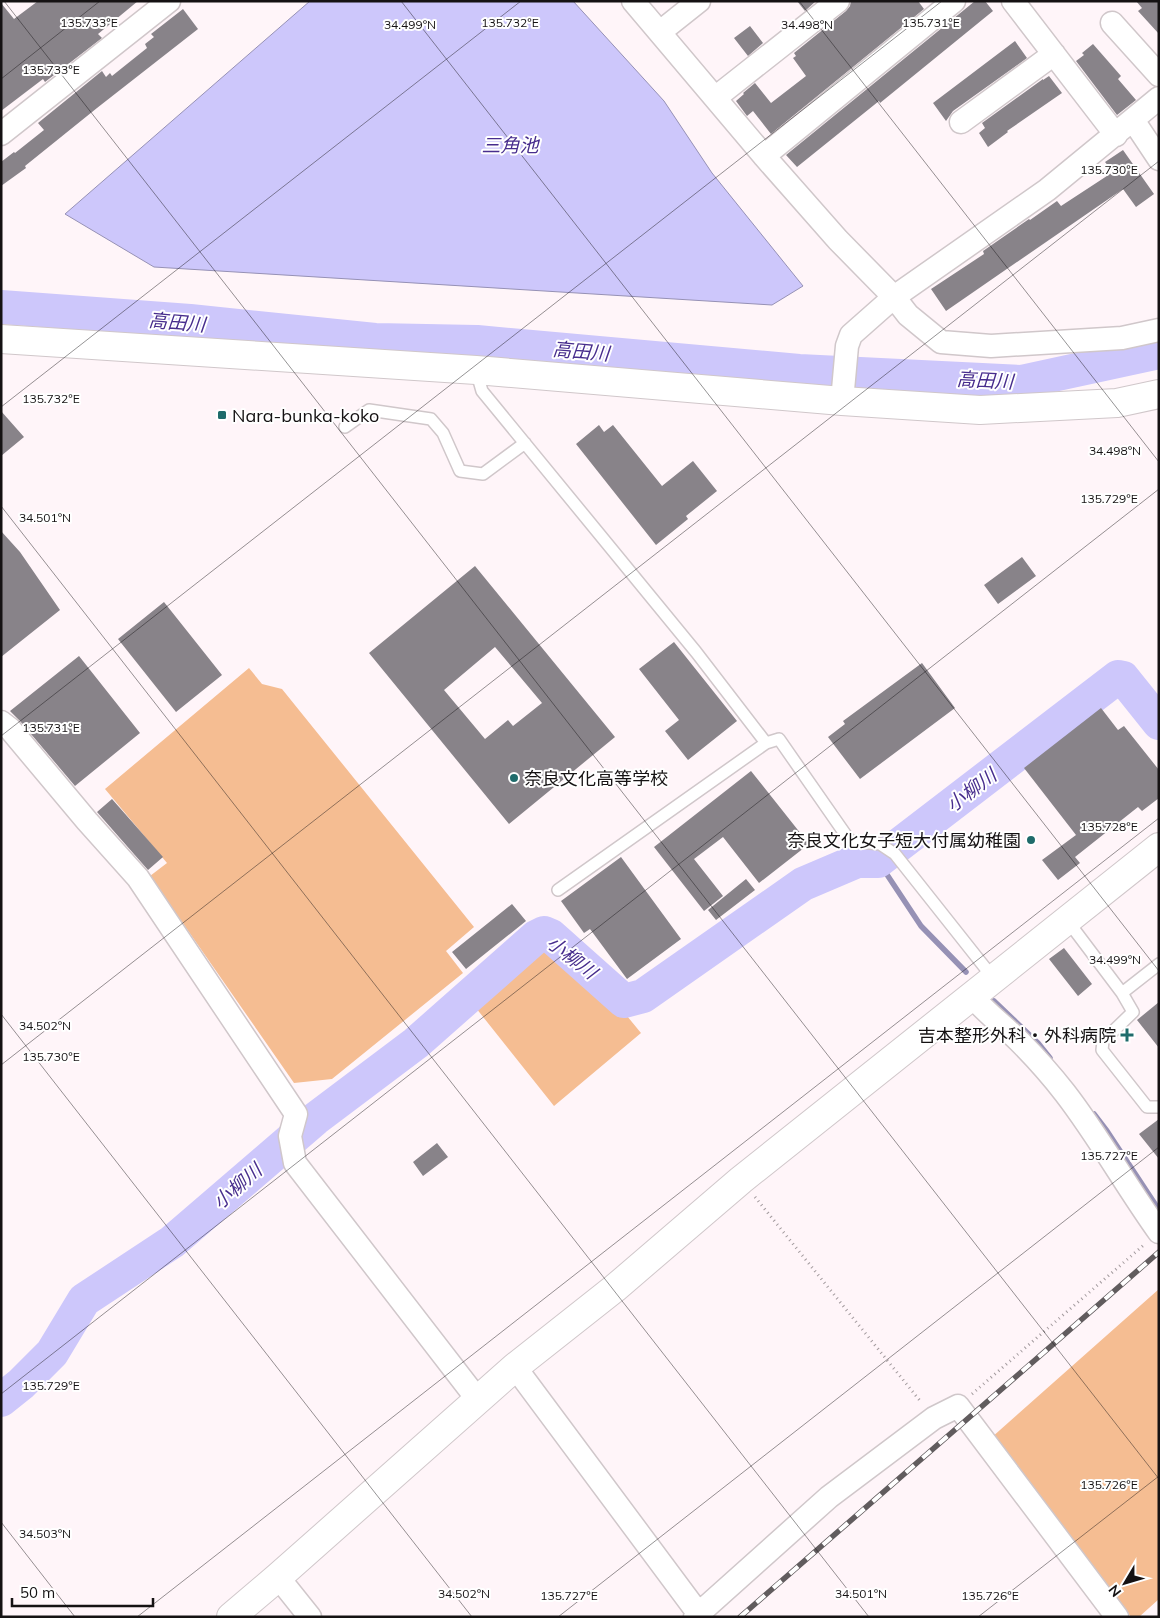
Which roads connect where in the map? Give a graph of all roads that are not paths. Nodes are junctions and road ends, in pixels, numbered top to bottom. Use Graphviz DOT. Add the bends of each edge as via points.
graph roads {
  1 [pos="169,1"];
  2 [pos="633,1"];
  3 [pos="699,1"];
  4 [pos="838,1"];
  5 [pos="954,1"];
  6 [pos="1013,1"];
  7 [pos="1112,23"];
  8 [pos="660,32"];
  9 [pos="1054,54"];
  10 [pos="1159,75"];
  11 [pos="715,98"];
  12 [pos="1159,98"];
  13 [pos="1133,120"];
  14 [pos="961,122"];
  15 [pos="1,134"];
  16 [pos="1116,135"];
  17 [pos="764,156"];
  18 [pos="1159,159"];
  19 [pos="894,297"];
  20 [pos="1159,330"];
  21 [pos="1,339"];
  22 [pos="476,370"];
  23 [pos="842,394"];
  24 [pos="1159,394"];
  25 [pos="345,428"];
  26 [pos="525,443"];
  27 [pos="1,722"];
  28 [pos="766,743"];
  29 [pos="1159,847"];
  30 [pos="558,890"];
  31 [pos="1067,920"];
  32 [pos="1159,964"];
  33 [pos="994,979"];
  34 [pos="1122,993"];
  35 [pos="972,996"];
  36 [pos="1159,1106"];
  37 [pos="1155,1235"];
  38 [pos="515,1367"];
  39 [pos="478,1400"];
  40 [pos="278,1577"];
  41 [pos="698,1616"];
  42 [pos="231,1617"];
  43 [pos="310,1617"];
  44 [pos="1117,1617"];
  1 -- 15 [label="street"];
  2 -- 8 [label="street"];
  3 -- 8 [label="street"];
  4 -- 11 [label="street"];
  5 -- 17 [label="street"];
  6 -- 9 [label="street"];
  7 -- 10 [label="street"];
  8 -- 11 [label="street"];
  9 -- 14 [label="street"];
  9 -- 16 [label="street"];
  11 -- 17 [label="street"];
  12 -- 13 [label="street"];
  13 -- 16 [label="street"];
  13 -- 18 [label="street"];
  16 -- 19 [label="street" via="1047,190"];
  17 -- 19 [label="street" via="838,240"];
  19 -- 20 [label="street" via="908,315 941,342 1000,345 1122,338"];
  19 -- 23 [label="street" via="851,335"];
  21 -- 22 [label="street"];
  22 -- 23 [label="street"];
  22 -- 26 [label="lane" via="482,391"];
  23 -- 24 [label="street" via="980,410 1117,402"];
  25 -- 26 [label="lane" via="368,410 431,419 443,433 460,471 483,474"];
  26 -- 28 [label="lane"];
  27 -- 39 [label="street" via="138,878 296,1114 291,1142 295,1163"];
  28 -- 30 [label="lane"];
  28 -- 33 [label="lane" via="779,739 850,841 880,844 895,854"];
  29 -- 31 [label="street"];
  31 -- 33 [label="street"];
  31 -- 34 [label="lane"];
  32 -- 34 [label="lane"];
  33 -- 35 [label="street"];
  34 -- 36 [label="lane" via="1133,1012 1103,1041 1102,1050 1147,1107"];
  35 -- 37 [label="street" via="1064,1092 1105,1150"];
  35 -- 38 [label="street" via="741,1180"];
  38 -- 39 [label="street"];
  38 -- 41 [label="street"];
  39 -- 40 [label="street"];
  40 -- 42 [label="street"];
  40 -- 43 [label="street"];
  41 -- 44 [label="street" via="829,1497 934,1418 958,1406"];
}
